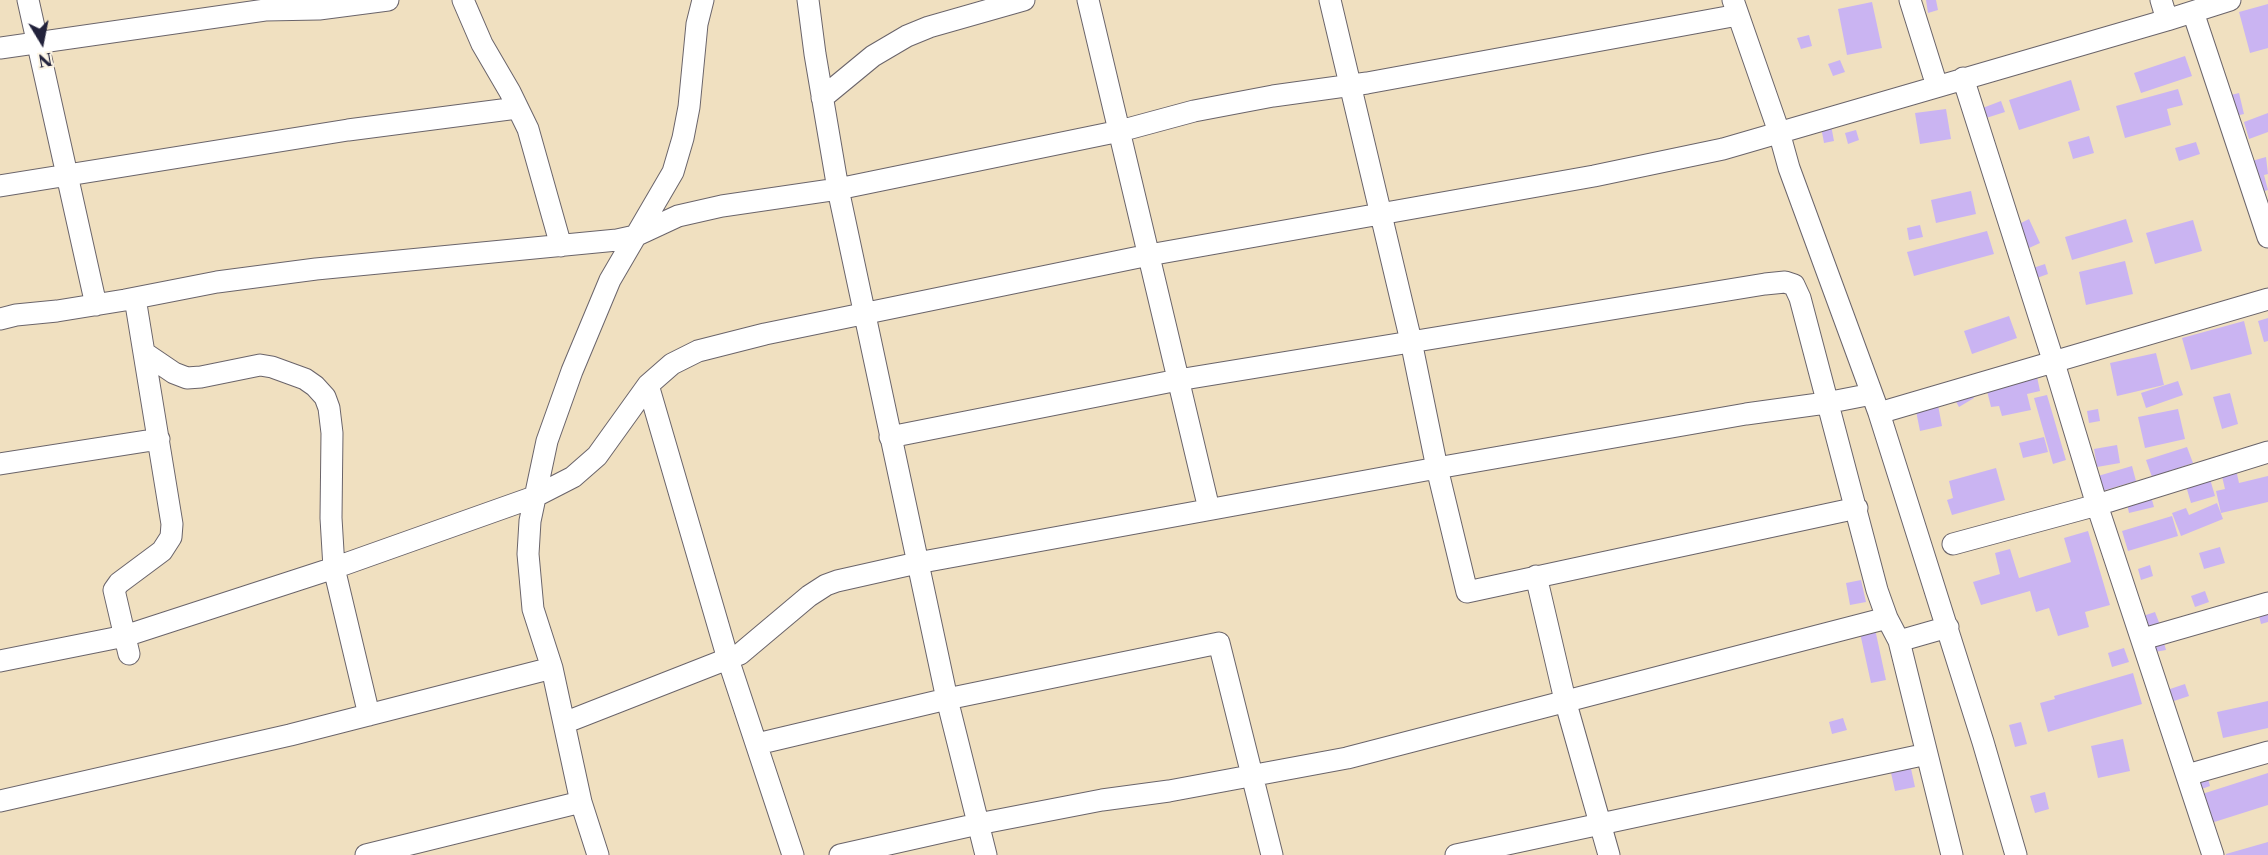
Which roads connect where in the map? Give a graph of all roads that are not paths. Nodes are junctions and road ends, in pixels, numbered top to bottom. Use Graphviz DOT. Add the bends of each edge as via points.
graph roads {
  1 [pos="28,0"];
  2 [pos="388,0"];
  3 [pos="463,0"];
  4 [pos="703,0"];
  5 [pos="808,0"];
  6 [pos="1024,0"];
  7 [pos="1088,0"];
  8 [pos="1330,0"];
  9 [pos="1910,0"];
  10 [pos="2161,0"];
  11 [pos="2230,0"];
  12 [pos="1736,8"];
  13 [pos="2193,12"];
  14 [pos="2167,20"];
  15 [pos="38,44"];
  16 [pos="0,48"];
  17 [pos="1963,78"];
  18 [pos="1348,86"];
  19 [pos="1937,86"];
  20 [pos="822,98"];
  21 [pos="517,108"];
  22 [pos="1120,131"];
  23 [pos="1779,132"];
  24 [pos="68,177"];
  25 [pos="0,186"];
  26 [pos="838,189"];
  27 [pos="1381,216"];
  28 [pos="635,236"];
  29 [pos="2268,237"];
  30 [pos="561,246"];
  31 [pos="1149,255"];
  32 [pos="135,298"];
  33 [pos="2268,299"];
  34 [pos="96,305"];
  35 [pos="866,313"];
  36 [pos="0,319"];
  37 [pos="1411,341"];
  38 [pos="146,354"];
  39 [pos="2054,363"];
  40 [pos="1178,380"];
  41 [pos="648,385"];
  42 [pos="1827,403"];
  43 [pos="1876,404"];
  44 [pos="890,437"];
  45 [pos="159,439"];
  46 [pos="2268,452"];
  47 [pos="0,464"];
  48 [pos="1437,468"];
  49 [pos="534,497"];
  50 [pos="2097,505"];
  51 [pos="1857,508"];
  52 [pos="1209,509"];
  53 [pos="1953,544"];
  54 [pos="917,563"];
  55 [pos="334,568"];
  56 [pos="1536,576"];
  57 [pos="2268,603"];
  58 [pos="1887,618"];
  59 [pos="1948,627"];
  60 [pos="2142,639"];
  61 [pos="1899,641"];
  62 [pos="127,645"];
  63 [pos="728,659"];
  64 [pos="0,661"];
  65 [pos="552,668"];
  66 [pos="947,699"];
  67 [pos="1565,700"];
  68 [pos="369,715"];
  69 [pos="564,723"];
  70 [pos="756,744"];
  71 [pos="2268,752"];
  72 [pos="1926,754"];
  73 [pos="1252,775"];
  74 [pos="2187,775"];
  75 [pos="0,801"];
  76 [pos="581,802"];
  77 [pos="978,824"];
  78 [pos="1601,824"];
  79 [pos="366,855"];
  80 [pos="598,855"];
  81 [pos="793,855"];
  82 [pos="840,855"];
  83 [pos="986,855"];
  84 [pos="1272,855"];
  85 [pos="1455,855"];
  86 [pos="1609,855"];
  87 [pos="1952,855"];
  88 [pos="2016,855"];
  89 [pos="2213,855"];
  1 -- 15 [label="street"];
  2 -- 15 [label="street" via="319,9 265,10"];
  3 -- 21 [label="street"];
  4 -- 28 [label="street" via="683,138 673,172"];
  5 -- 20 [label="street"];
  6 -- 20 [label="street" via="907,36 873,56"];
  7 -- 22 [label="street"];
  8 -- 18 [label="street"];
  9 -- 19 [label="street"];
  10 -- 14 [label="street"];
  11 -- 13 [label="street"];
  12 -- 18 [label="street"];
  12 -- 23 [label="street"];
  13 -- 14 [label="street"];
  13 -- 29 [label="street"];
  14 -- 17 [label="street"];
  15 -- 16 [label="street"];
  15 -- 24 [label="street"];
  17 -- 19 [label="street"];
  17 -- 39 [label="street"];
  18 -- 22 [label="street" via="1194,111"];
  18 -- 27 [label="street"];
  19 -- 23 [label="street"];
  20 -- 26 [label="street"];
  21 -- 24 [label="street" via="348,130"];
  21 -- 30 [label="street" via="528,129"];
  22 -- 26 [label="street"];
  22 -- 31 [label="street"];
  23 -- 27 [label="street" via="1594,176"];
  23 -- 43 [label="street"];
  24 -- 25 [label="street"];
  24 -- 34 [label="street"];
  26 -- 28 [label="street" via="678,216"];
  26 -- 35 [label="street"];
  27 -- 31 [label="street"];
  27 -- 37 [label="street"];
  28 -- 30 [label="street"];
  28 -- 49 [label="street" via="610,280 572,371 547,441"];
  30 -- 32 [label="street" via="316,269"];
  31 -- 35 [label="street"];
  31 -- 40 [label="street"];
  32 -- 34 [label="street"];
  32 -- 38 [label="street"];
  33 -- 39 [label="street"];
  34 -- 36 [label="street"];
  35 -- 41 [label="street" via="698,351 672,364"];
  35 -- 44 [label="street"];
  37 -- 40 [label="street"];
  37 -- 42 [label="street" via="1785,282 1794,285 1800,298"];
  37 -- 48 [label="street"];
  38 -- 45 [label="street"];
  38 -- 55 [label="street" via="187,378 260,365 315,386 325,398 331,418"];
  39 -- 43 [label="street"];
  39 -- 50 [label="street"];
  40 -- 44 [label="street"];
  40 -- 52 [label="street"];
  41 -- 49 [label="street" via="597,456 573,477"];
  41 -- 63 [label="street"];
  42 -- 43 [label="street"];
  42 -- 48 [label="street"];
  42 -- 51 [label="street"];
  43 -- 59 [label="street"];
  44 -- 54 [label="street"];
  45 -- 47 [label="street"];
  45 -- 62 [label="street" via="171,537 162,551 116,587"];
  46 -- 50 [label="street"];
  48 -- 52 [label="street"];
  48 -- 56 [label="street" via="1467,592"];
  49 -- 55 [label="street"];
  49 -- 65 [label="street" via="528,554 532,602"];
  50 -- 53 [label="street"];
  50 -- 60 [label="street"];
  51 -- 56 [label="street"];
  51 -- 58 [label="street"];
  52 -- 54 [label="street"];
  54 -- 63 [label="street" via="826,585 752,646"];
  54 -- 66 [label="street"];
  55 -- 62 [label="street"];
  55 -- 68 [label="street"];
  56 -- 67 [label="street"];
  57 -- 60 [label="street"];
  58 -- 61 [label="street"];
  58 -- 67 [label="street"];
  59 -- 61 [label="street"];
  59 -- 88 [label="street"];
  60 -- 74 [label="street"];
  61 -- 72 [label="street"];
  62 -- 64 [label="street"];
  63 -- 69 [label="street"];
  63 -- 70 [label="street"];
  65 -- 68 [label="street"];
  65 -- 69 [label="street"];
  66 -- 70 [label="street"];
  66 -- 73 [label="street" via="1219,643"];
  66 -- 77 [label="street"];
  67 -- 73 [label="street" via="1347,758"];
  67 -- 78 [label="street"];
  68 -- 75 [label="street"];
  69 -- 76 [label="street"];
  70 -- 81 [label="street"];
  71 -- 74 [label="street"];
  72 -- 78 [label="street"];
  72 -- 87 [label="street"];
  73 -- 77 [label="street"];
  73 -- 84 [label="street"];
  74 -- 89 [label="street"];
  76 -- 79 [label="street"];
  76 -- 80 [label="street"];
  77 -- 82 [label="street"];
  77 -- 83 [label="street"];
  78 -- 85 [label="street"];
  78 -- 86 [label="street"];
}
